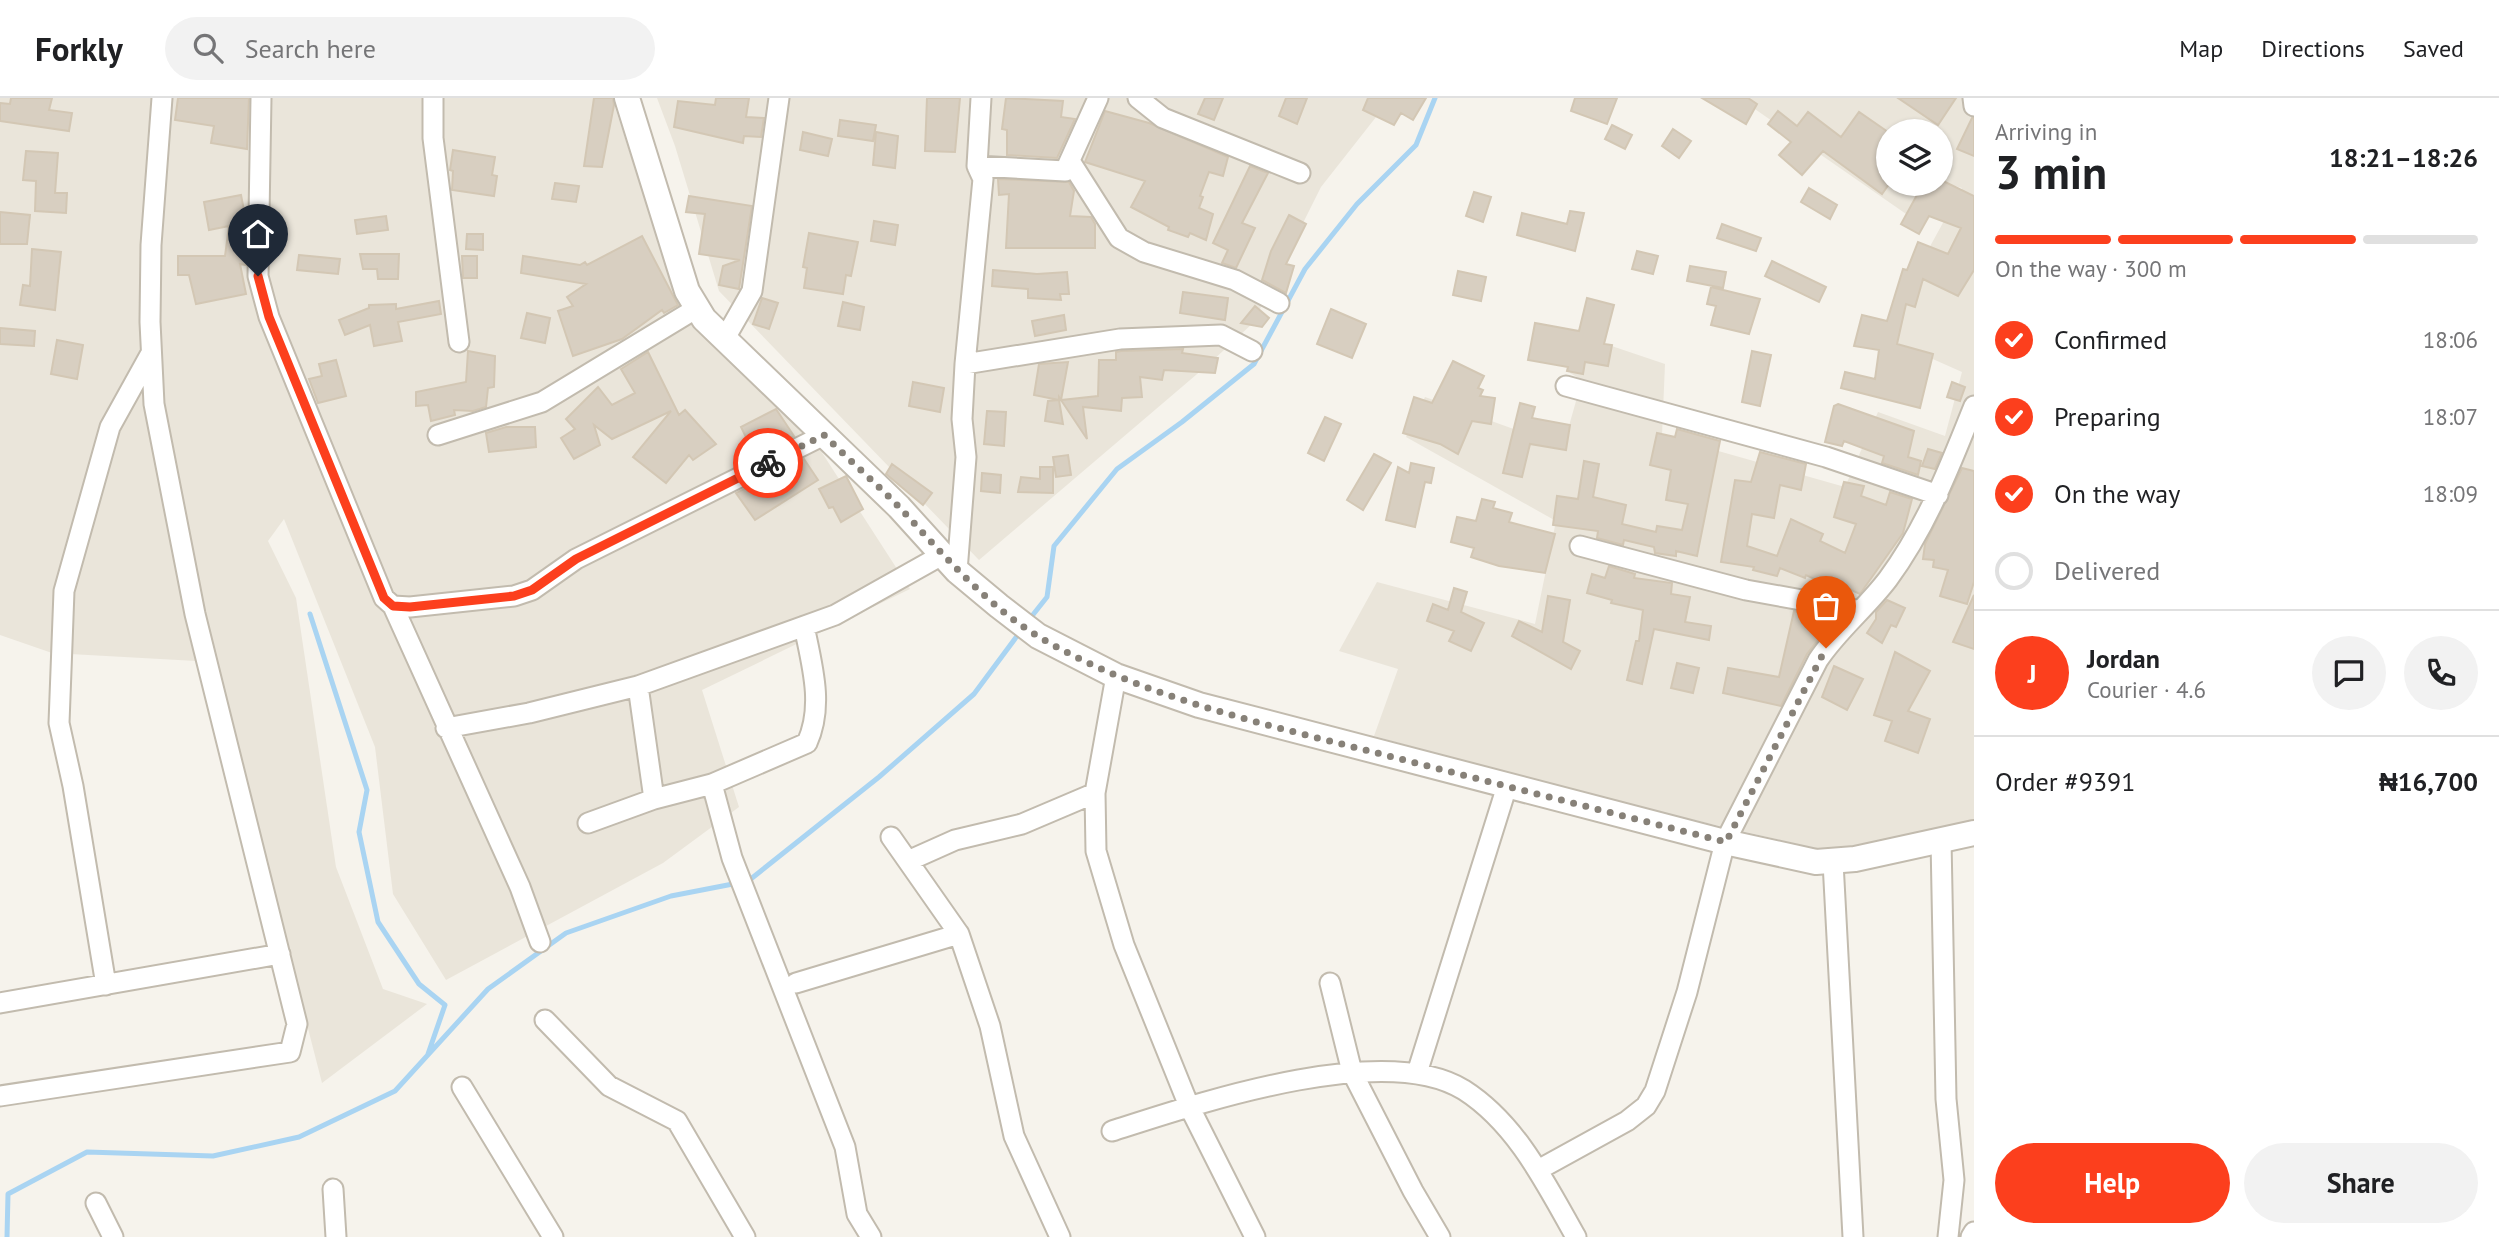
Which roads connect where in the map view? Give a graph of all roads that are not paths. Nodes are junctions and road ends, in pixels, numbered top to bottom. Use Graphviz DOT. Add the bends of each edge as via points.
graph roads {
  1 [pos="162,98"];
  2 [pos="261,98"];
  3 [pos="433,98"];
  4 [pos="627,98"];
  5 [pos="779,98"];
  6 [pos="981,98"];
  7 [pos="1098,98"];
  8 [pos="1138,98"];
  9 [pos="1973,98"];
  10 [pos="1974,106"];
  11 [pos="1070,161"];
  12 [pos="977,166"];
  13 [pos="1300,173"];
  14 [pos="1279,303"];
  15 [pos="697,308"];
  16 [pos="724,340"];
  17 [pos="459,342"];
  18 [pos="1252,351"];
  19 [pos="151,352"];
  20 [pos="965,364"];
  21 [pos="1566,386"];
  22 [pos="1974,406"];
  23 [pos="439,435"];
  24 [pos="824,435"];
  25 [pos="1938,495"];
  26 [pos="1580,546"];
  27 [pos="950,563"];
  28 [pos="393,606"];
  29 [pos="1857,610"];
  30 [pos="804,626"];
  31 [pos="1116,676"];
  32 [pos="638,686"];
  33 [pos="446,728"];
  34 [pos="712,784"];
  35 [pos="1507,786"];
  36 [pos="1095,793"];
  37 [pos="654,799"];
  38 [pos="588,823"];
  39 [pos="1974,833"];
  40 [pos="891,837"];
  41 [pos="1941,840"];
  42 [pos="1726,842"];
  43 [pos="908,861"];
  44 [pos="1833,862"];
  45 [pos="959,934"];
  46 [pos="540,942"];
  47 [pos="280,954"];
  48 [pos="796,983"];
  49 [pos="1330,984"];
  50 [pos="106,985"];
  51 [pos="0,1003"];
  52 [pos="545,1020"];
  53 [pos="1352,1072"];
  54 [pos="1417,1073"];
  55 [pos="463,1087"];
  56 [pos="0,1096"];
  57 [pos="1189,1106"];
  58 [pos="1112,1131"];
  59 [pos="1538,1170"];
  60 [pos="333,1189"];
  61 [pos="96,1203"];
  62 [pos="1974,1232"];
  63 [pos="113,1237"];
  64 [pos="336,1237"];
  65 [pos="552,1237"];
  66 [pos="745,1237"];
  67 [pos="872,1237"];
  68 [pos="1060,1237"];
  69 [pos="1255,1237"];
  70 [pos="1440,1237"];
  71 [pos="1576,1237"];
  72 [pos="1853,1237"];
  73 [pos="1948,1237"];
  74 [pos="1971,1237"];
  1 -- 19 [label="street" via="151,245"];
  2 -- 28 [label="street" via="258,276 269,317 384,598"];
  3 -- 17 [label="street" via="433,138"];
  4 -- 15 [label="street" via="669,239"];
  5 -- 16 [label="street" via="752,291"];
  6 -- 12 [label="street"];
  7 -- 11 [label="street"];
  8 -- 13 [label="street" via="1163,118"];
  9 -- 10 [label="street"];
  11 -- 12 [label="street" via="1065,171"];
  11 -- 14 [label="street" via="1119,238 1144,252 1235,280"];
  12 -- 20 [label="street" via="983,179"];
  15 -- 16 [label="street"];
  15 -- 23 [label="street" via="542,402"];
  16 -- 24 [label="street"];
  18 -- 20 [label="street" via="1221,335 1120,339"];
  19 -- 47 [label="street" via="154,404 195,614"];
  19 -- 50 [label="street" via="110,427 64,592 59,723"];
  20 -- 27 [label="street" via="962,419 966,468"];
  21 -- 25 [label="street" via="1826,457"];
  22 -- 25 [label="street"];
  24 -- 27 [label="street"];
  24 -- 28 [label="street" via="576,559 532,590 514,596"];
  25 -- 29 [label="street" via="1887,581"];
  26 -- 29 [label="street" via="1746,590"];
  27 -- 30 [label="street"];
  27 -- 31 [label="street" via="1038,636"];
  28 -- 33 [label="street"];
  29 -- 42 [label="street" via="1818,660"];
  30 -- 32 [label="street"];
  30 -- 34 [label="street" via="815,679 815,725 807,743"];
  31 -- 35 [label="street" via="1199,705"];
  31 -- 36 [label="street"];
  32 -- 33 [label="street"];
  32 -- 37 [label="street"];
  33 -- 46 [label="street" via="520,887"];
  34 -- 37 [label="street"];
  34 -- 67 [label="street" via="732,858 845,1147 857,1214"];
  35 -- 42 [label="street"];
  35 -- 54 [label="street"];
  36 -- 43 [label="street" via="1022,824 955,840"];
  36 -- 57 [label="street" via="1096,851 1124,945"];
  37 -- 38 [label="street"];
  39 -- 41 [label="street"];
  40 -- 43 [label="street"];
  41 -- 44 [label="street"];
  41 -- 73 [label="street" via="1946,1099 1954,1180"];
  42 -- 44 [label="street"];
  42 -- 59 [label="street" via="1688,992 1655,1091 1646,1106 1627,1121"];
  43 -- 45 [label="street"];
  44 -- 72 [label="street"];
  45 -- 48 [label="street"];
  45 -- 68 [label="street" via="990,1026 1014,1136"];
  47 -- 50 [label="street"];
  47 -- 56 [label="street" via="296,1024 290,1052"];
  49 -- 53 [label="street"];
  50 -- 51 [label="street"];
  52 -- 66 [label="street" via="609,1086 677,1121"];
  53 -- 54 [label="street"];
  53 -- 57 [label="street"];
  53 -- 70 [label="street"];
  54 -- 59 [label="street" via="1463,1090 1503,1123"];
  55 -- 65 [label="street"];
  57 -- 58 [label="street"];
  57 -- 69 [label="street"];
  59 -- 71 [label="street"];
  60 -- 64 [label="street"];
  61 -- 63 [label="street"];
  62 -- 74 [label="street"];
}
